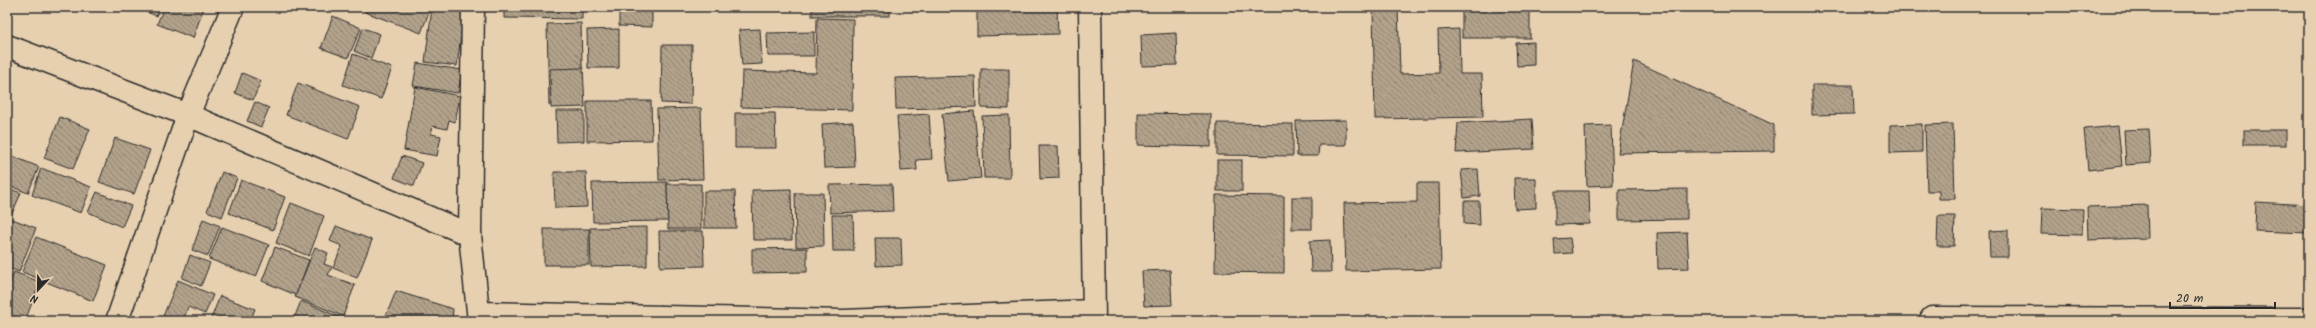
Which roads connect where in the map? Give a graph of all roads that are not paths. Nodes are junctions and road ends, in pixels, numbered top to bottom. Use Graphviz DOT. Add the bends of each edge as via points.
graph roads {
  1 [pos="233,7"];
  2 [pos="473,7"];
  3 [pos="1090,7"];
  4 [pos="7,46"];
  5 [pos="188,115"];
  6 [pos="470,235"];
  7 [pos="1094,316"];
  8 [pos="479,317"];
  9 [pos="2309,319"];
  10 [pos="117,321"];
  11 [pos="1930,321"];
  1 -- 5 [label="street"];
  2 -- 6 [label="street"];
  3 -- 7 [label="street"];
  4 -- 5 [label="street"];
  5 -- 6 [label="street"];
  5 -- 10 [label="street"];
  6 -- 8 [label="street"];
  7 -- 8 [label="street" via="844,321"];
  9 -- 11 [label="street" via="1932,318"];
}
